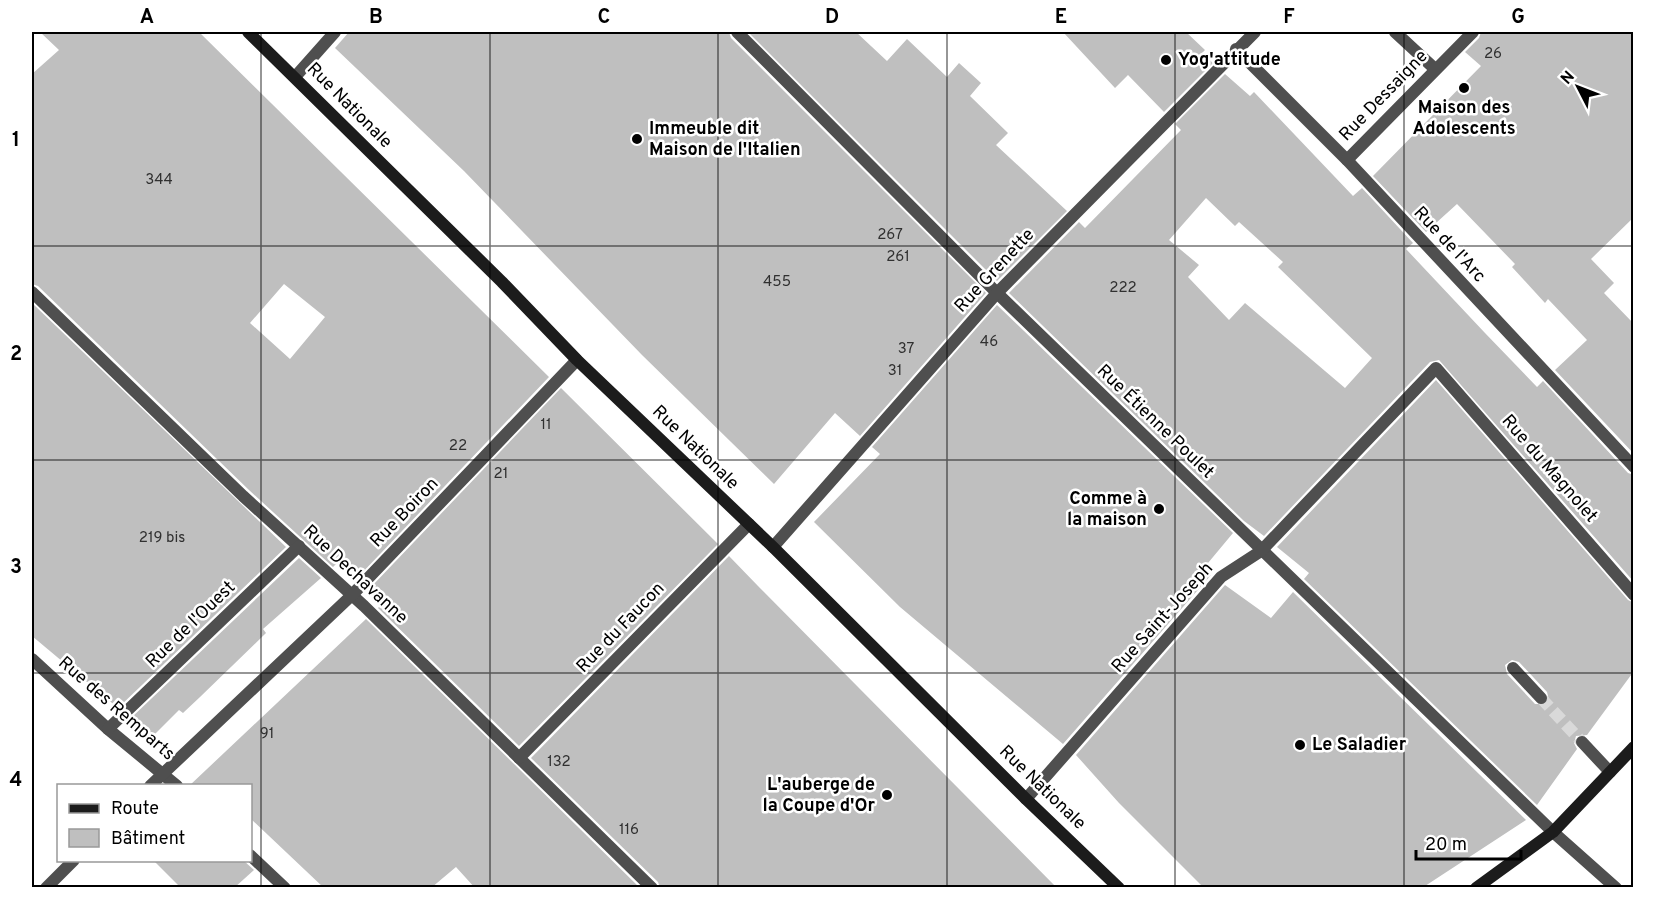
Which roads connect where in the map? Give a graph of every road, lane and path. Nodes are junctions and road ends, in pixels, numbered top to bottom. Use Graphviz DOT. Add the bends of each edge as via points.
graph roads {
  1 [pos="248,32"];
  2 [pos="335,32"];
  3 [pos="737,32"];
  4 [pos="1255,32"];
  5 [pos="1395,32"];
  6 [pos="1473,32"];
  7 [pos="1236,50"];
  8 [pos="1435,69"];
  9 [pos="295,77"];
  10 [pos="1347,160"];
  11 [pos="32,292"];
  12 [pos="997,293"];
  13 [pos="577,360"];
  14 [pos="1436,368"];
  15 [pos="1634,467"];
  16 [pos="749,524"];
  17 [pos="299,546"];
  18 [pos="773,547"];
  19 [pos="1262,550"];
  20 [pos="351,595"];
  21 [pos="1634,595"];
  22 [pos="32,659"];
  23 [pos="1513,668"];
  24 [pos="1541,698"];
  25 [pos="108,729"];
  26 [pos="1582,742"];
  27 [pos="1634,747"];
  28 [pos="519,758"];
  29 [pos="163,772"];
  30 [pos="1610,772"];
  31 [pos="152,784"];
  32 [pos="175,784"];
  33 [pos="1026,799"];
  34 [pos="1553,832"];
  35 [pos="252,857"];
  36 [pos="73,862"];
  37 [pos="46,888"];
  38 [pos="285,888"];
  39 [pos="652,888"];
  40 [pos="1119,888"];
  41 [pos="1476,888"];
  42 [pos="1616,888"];
  1 -- 9 [label="main road, Rue Nationale"];
  2 -- 9 [label="street"];
  3 -- 12 [label="street, Rue Étienne Poulet"];
  4 -- 7 [label="street, Rue Grenette"];
  5 -- 8 [label="street"];
  6 -- 8 [label="street, Rue Dessaigne"];
  7 -- 10 [label="street, Rue de l'Arc"];
  7 -- 12 [label="street, Rue Grenette"];
  8 -- 10 [label="street, Rue Dessaigne"];
  9 -- 13 [label="main road, Rue Nationale"];
  10 -- 15 [label="street, Rue de l'Arc"];
  11 -- 17 [label="street, Rue Dechavanne"];
  12 -- 18 [label="street, Rue Grenette"];
  12 -- 19 [label="street, Rue Étienne Poulet"];
  13 -- 16 [label="main road, Rue Nationale"];
  13 -- 20 [label="street, Rue Boiron"];
  14 -- 19 [label="street, Rue Saint-Joseph"];
  14 -- 21 [label="street, Rue du Magnolet"];
  16 -- 18 [label="main road, Rue Nationale"];
  16 -- 28 [label="street, Rue du Faucon"];
  17 -- 20 [label="street, Rue Dechavanne"];
  17 -- 25 [label="street, Rue de l'Ouest"];
  18 -- 33 [label="main road, Rue Nationale"];
  19 -- 33 [label="street, Rue Saint-Joseph" via="1221,577"];
  19 -- 34 [label="street, Rue Étienne Poulet"];
  20 -- 28 [label="street, Rue Dechavanne"];
  20 -- 29 [label="street, Rue Boiron"];
  22 -- 25 [label="street, Rue des Remparts"];
  23 -- 24 [label="street"];
  25 -- 29 [label="street, Rue des Remparts"];
  26 -- 30 [label="street"];
  27 -- 30 [label="main road"];
  28 -- 39 [label="street, Rue Dechavanne"];
  29 -- 31 [label="street, Rue Boiron"];
  29 -- 32 [label="street, Rue des Remparts"];
  30 -- 34 [label="main road"];
  33 -- 40 [label="main road, Rue Nationale"];
  34 -- 41 [label="main road"];
  34 -- 42 [label="street, Rue Étienne Poulet"];
  35 -- 38 [label="street"];
  36 -- 37 [label="street"];
}
